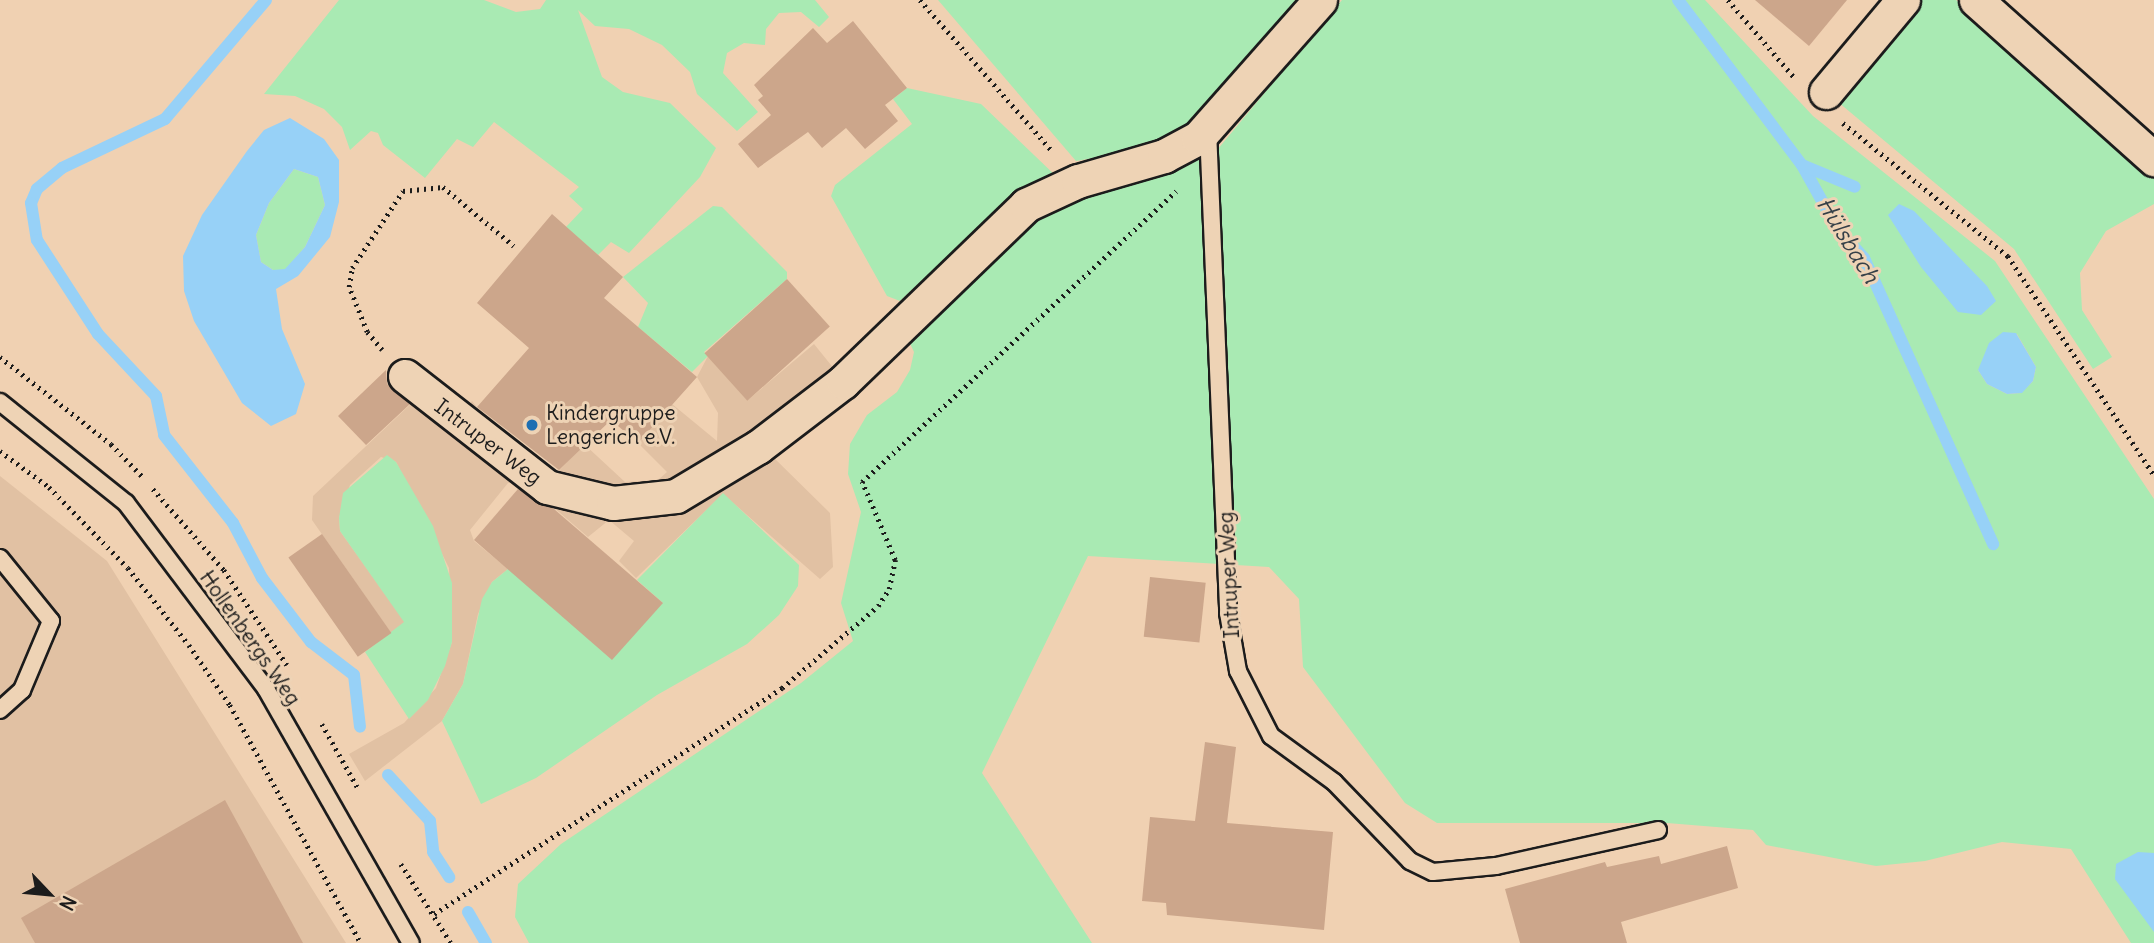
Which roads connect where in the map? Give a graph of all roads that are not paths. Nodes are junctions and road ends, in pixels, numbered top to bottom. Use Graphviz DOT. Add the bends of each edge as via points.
graph roads {
  1 [pos="1320,0"];
  2 [pos="1903,0"];
  3 [pos="1976,0"];
  4 [pos="1821,98"];
  5 [pos="1209,139"];
  6 [pos="2154,159"];
  7 [pos="405,376"];
  8 [pos="0,402"];
  9 [pos="0,558"];
  10 [pos="0,710"];
  11 [pos="1658,830"];
  12 [pos="411,943"];
  1 -- 5 [label="street, Intruper Weg"];
  2 -- 4 [label="street"];
  3 -- 6 [label="street"];
  5 -- 7 [label="street, Intruper Weg" via="1078,181 1026,205 843,382 758,447 676,496 613,503 547,487"];
  5 -- 11 [label="lane, Intruper Weg" via="1228,614 1238,671 1271,736 1334,782 1410,861 1433,872 1496,866"];
  8 -- 12 [label="lane, Hollenbergs Weg" via="125,503 142,525 266,689"];
  9 -- 10 [label="lane" via="51,621 22,690"];
}
